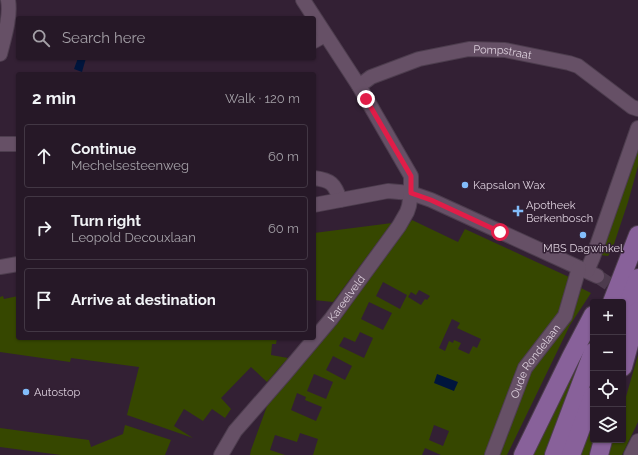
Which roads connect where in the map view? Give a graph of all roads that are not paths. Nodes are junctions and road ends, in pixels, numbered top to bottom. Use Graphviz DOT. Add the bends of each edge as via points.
graph roads {
  1 [pos="303,0"];
  2 [pos="9,2"];
  3 [pos="310,16"];
  4 [pos="320,38"];
  5 [pos="0,54"];
  6 [pos="359,86"];
  7 [pos="638,110"];
  8 [pos="638,128"];
  9 [pos="0,144"];
  10 [pos="16,144"];
  11 [pos="316,178"];
  12 [pos="411,193"];
  13 [pos="340,200"];
  14 [pos="316,205"];
  15 [pos="638,235"];
  16 [pos="16,264"];
  17 [pos="0,267"];
  18 [pos="587,272"];
  19 [pos="631,275"];
  20 [pos="602,299"];
  21 [pos="626,301"];
  22 [pos="590,320"];
  23 [pos="316,338"];
  24 [pos="314,340"];
  25 [pos="590,360"];
  26 [pos="590,404"];
  27 [pos="235,431"];
  28 [pos="638,441"];
  29 [pos="602,443"];
  30 [pos="221,455"];
  31 [pos="230,455"];
  32 [pos="492,455"];
  33 [pos="522,455"];
  34 [pos="554,455"];
  35 [pos="571,455"];
  36 [pos="599,455"];
  37 [pos="631,455"];
  1 -- 3 [label="street, Kareelveld"];
  2 -- 5 [label="street"];
  4 -- 6 [label="street, Kareelveld"];
  6 -- 7 [label="street, Pompstraat" via="371,77 419,59 469,49 506,50 578,66"];
  6 -- 12 [label="street, Kareelveld" via="411,176"];
  8 -- 18 [label="street, Oude Rondelaan"];
  9 -- 10 [label="street"];
  11 -- 13 [label="street" via="334,185"];
  12 -- 13 [label="street" via="388,191"];
  12 -- 18 [label="street"];
  12 -- 23 [label="street, Kareelveld" via="407,212 399,226"];
  13 -- 14 [label="street"];
  15 -- 19 [label="main road"];
  16 -- 17 [label="street"];
  18 -- 32 [label="street, Oude Rondelaan" via="565,316 525,368"];
  19 -- 20 [label="main road" via="608,286"];
  19 -- 21 [label="main road"];
  22 -- 33 [label="main road"];
  24 -- 27 [label="street, Kareelveld"];
  25 -- 34 [label="main road"];
  26 -- 35 [label="main road"];
  27 -- 30 [label="street, Kareelveld"];
  27 -- 31 [label="street, Kareelveld"];
  28 -- 37 [label="street"];
  29 -- 36 [label="main road"];
}
